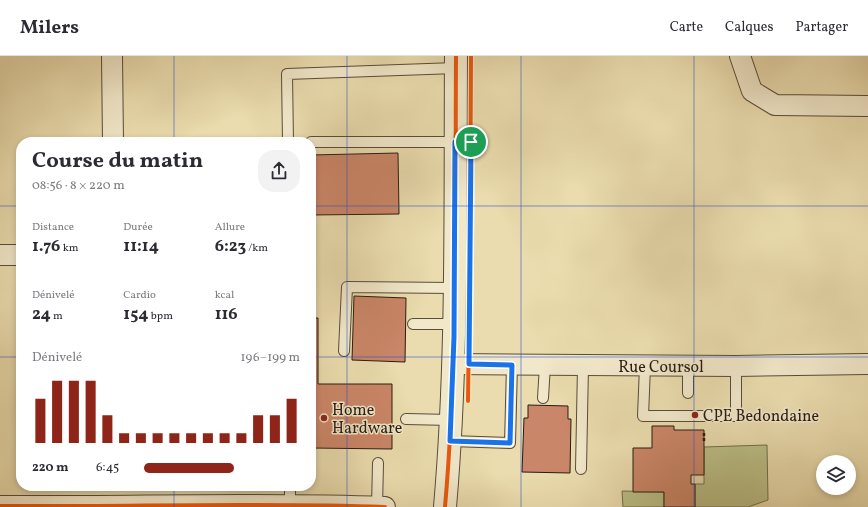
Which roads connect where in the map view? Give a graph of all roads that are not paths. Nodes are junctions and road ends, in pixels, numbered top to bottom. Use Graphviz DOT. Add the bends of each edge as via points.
graph roads {
  1 [pos="112,56"];
  2 [pos="740,56"];
  3 [pos="456,62"];
  4 [pos="868,106"];
  5 [pos="113,137"];
  6 [pos="288,137"];
  7 [pos="316,142"];
  8 [pos="455,142"];
  9 [pos="0,255"];
  10 [pos="16,255"];
  11 [pos="455,288"];
  12 [pos="413,324"];
  13 [pos="454,324"];
  14 [pos="344,351"];
  15 [pos="454,364"];
  16 [pos="868,364"];
  17 [pos="512,365"];
  18 [pos="545,365"];
  19 [pos="583,366"];
  20 [pos="645,366"];
  21 [pos="688,366"];
  22 [pos="736,366"];
  23 [pos="688,394"];
  24 [pos="544,398"];
  25 [pos="406,419"];
  26 [pos="451,420"];
  27 [pos="450,441"];
  28 [pos="378,463"];
  29 [pos="581,469"];
  30 [pos="290,499"];
  31 [pos="0,506"];
  32 [pos="255,506"];
  33 [pos="75,507"];
  34 [pos="353,507"];
  35 [pos="377,507"];
  36 [pos="385,507"];
  37 [pos="445,507"];
  1 -- 5 [label="street"];
  2 -- 4 [label="street" via="752,91 775,105"];
  3 -- 6 [label="lane" via="287,74"];
  3 -- 8 [label="street"];
  7 -- 8 [label="lane"];
  8 -- 11 [label="street"];
  9 -- 10 [label="street"];
  11 -- 13 [label="street"];
  11 -- 14 [label="lane" via="347,287"];
  12 -- 13 [label="lane"];
  13 -- 15 [label="street"];
  15 -- 17 [label="street, Rue Coursol"];
  15 -- 26 [label="street"];
  16 -- 22 [label="street, Rue Coursol"];
  17 -- 18 [label="street, Rue Coursol"];
  17 -- 27 [label="lane" via="510,443"];
  18 -- 19 [label="street, Rue Coursol"];
  18 -- 24 [label="lane"];
  19 -- 20 [label="street, Rue Coursol"];
  19 -- 29 [label="lane"];
  20 -- 21 [label="street, Rue Coursol"];
  20 -- 22 [label="lane" via="643,416 736,416"];
  21 -- 22 [label="street, Rue Coursol"];
  21 -- 23 [label="lane"];
  25 -- 26 [label="lane"];
  26 -- 27 [label="street"];
  27 -- 37 [label="street"];
  28 -- 35 [label="lane"];
  30 -- 32 [label="street"];
  30 -- 34 [label="street"];
  31 -- 33 [label="street"];
  32 -- 33 [label="street"];
  34 -- 35 [label="street"];
  35 -- 36 [label="street"];
}
